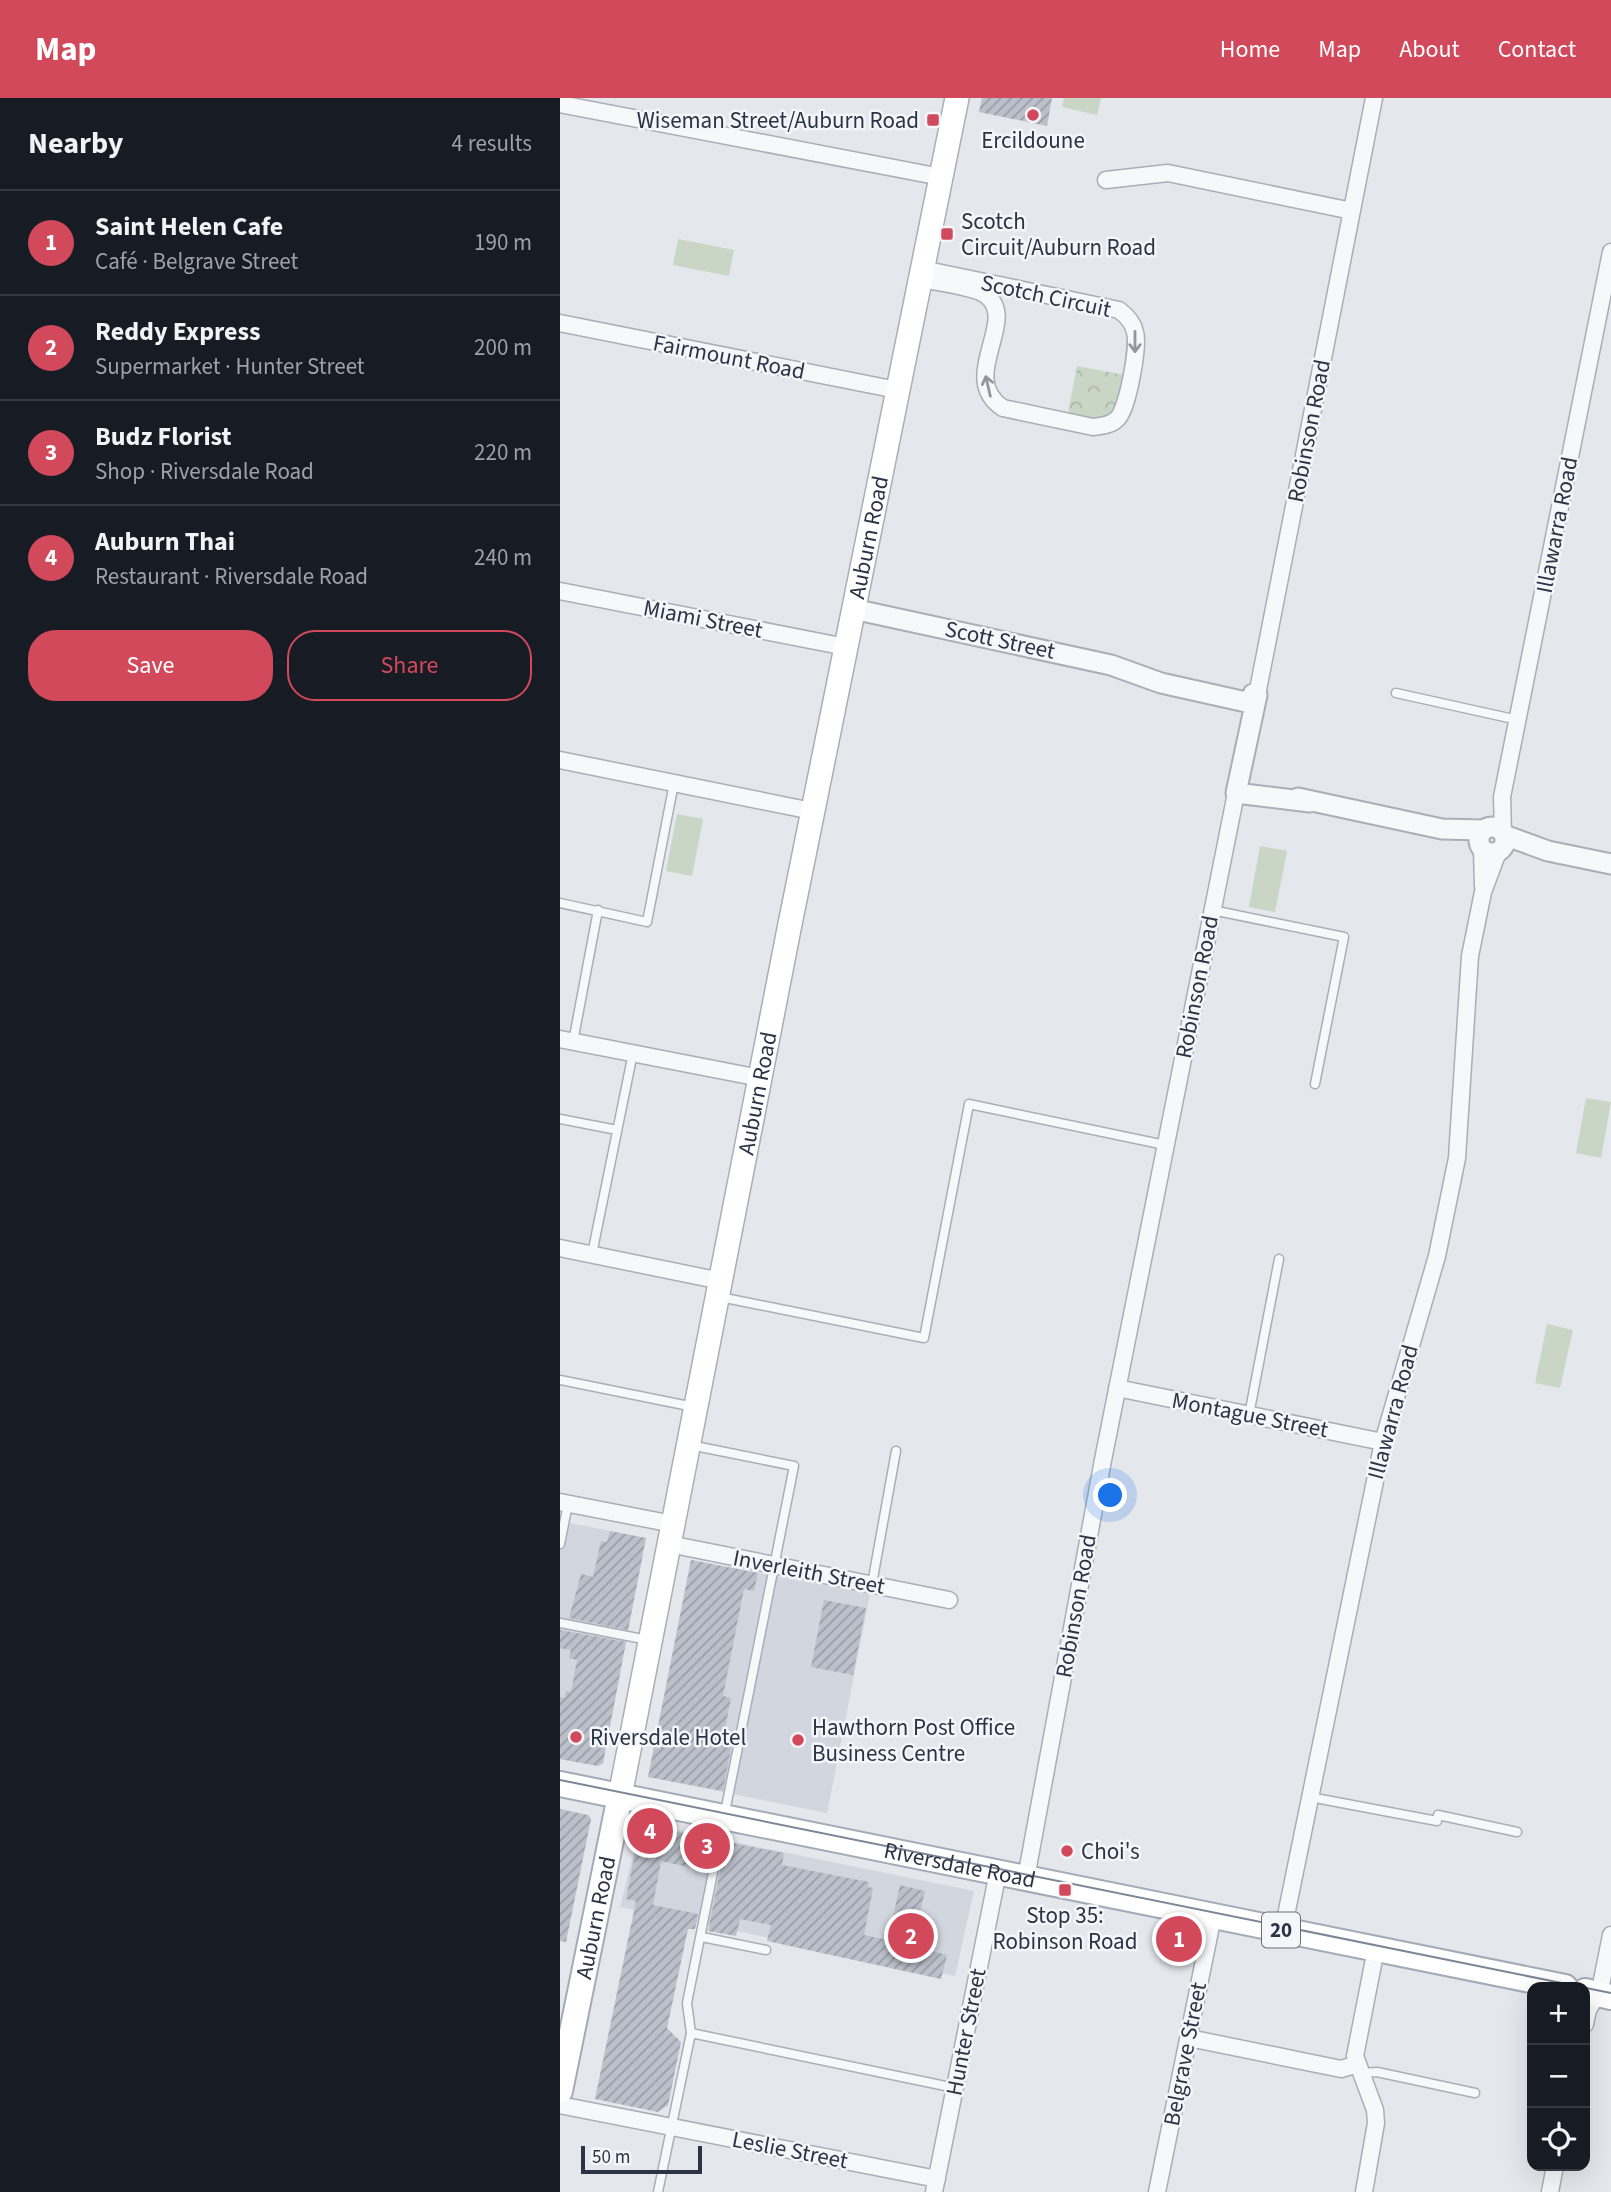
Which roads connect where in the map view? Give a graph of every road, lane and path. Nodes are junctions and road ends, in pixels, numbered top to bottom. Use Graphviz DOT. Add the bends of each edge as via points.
graph roads {
  1 [pos="957,98"];
  2 [pos="1374,98"];
  3 [pos="560,104"];
  4 [pos="941,177"];
  5 [pos="1106,180"];
  6 [pos="1352,211"];
  7 [pos="1611,251"];
  8 [pos="921,274"];
  9 [pos="560,324"];
  10 [pos="897,390"];
  11 [pos="560,591"];
  12 [pos="853,609"];
  13 [pos="846,648"];
  14 [pos="1396,693"];
  15 [pos="1256,700"];
  16 [pos="1518,720"];
  17 [pos="560,761"];
  18 [pos="674,783"];
  19 [pos="1237,786"];
  20 [pos="812,811"];
  21 [pos="1492,840"];
  22 [pos="1611,864"];
  23 [pos="560,903"];
  24 [pos="597,910"];
  25 [pos="1212,910"];
  26 [pos="567,1040"];
  27 [pos="633,1053"];
  28 [pos="760,1078"];
  29 [pos="1315,1084"];
  30 [pos="560,1119"];
  31 [pos="617,1130"];
  32 [pos="1165,1145"];
  33 [pos="560,1248"];
  34 [pos="592,1254"];
  35 [pos="1279,1259"];
  36 [pos="719,1289"];
  37 [pos="560,1380"];
  38 [pos="1117,1388"];
  39 [pos="696,1407"];
  40 [pos="1249,1415"];
  41 [pos="1383,1442"];
  42 [pos="689,1445"];
  43 [pos="896,1451"];
  44 [pos="564,1503"];
  45 [pos="671,1534"];
  46 [pos="560,1544"];
  47 [pos="775,1564"];
  48 [pos="872,1584"];
  49 [pos="949,1600"];
  50 [pos="560,1623"];
  51 [pos="651,1640"];
  52 [pos="560,1784"];
  53 [pos="620,1796"];
  54 [pos="1310,1797"];
  55 [pos="725,1817"];
  56 [pos="1517,1832"];
  57 [pos="998,1872"];
  58 [pos="1026,1878"];
  59 [pos="1213,1916"];
  60 [pos="1283,1930"];
  61 [pos="1611,1935"];
  62 [pos="702,1937"];
  63 [pos="1376,1949"];
  64 [pos="766,1950"];
  65 [pos="1540,1982"];
  66 [pos="1598,1994"];
  67 [pos="691,2034"];
  68 [pos="1189,2038"];
  69 [pos="1357,2069"];
  70 [pos="561,2080"];
  71 [pos="956,2088"];
  72 [pos="1475,2093"];
  73 [pos="560,2105"];
  74 [pos="672,2127"];
  75 [pos="1554,2171"];
  76 [pos="935,2186"];
  77 [pos="658,2192"];
  78 [pos="1157,2192"];
  79 [pos="1364,2192"];
  80 [pos="1550,2192"];
  1 -- 4 [label="main road, Auburn Road"];
  2 -- 6 [label="street, Robinson Road"];
  3 -- 4 [label="street"];
  4 -- 8 [label="main road, Auburn Road"];
  5 -- 6 [label="street" via="1168,173"];
  6 -- 15 [label="street, Robinson Road"];
  7 -- 16 [label="street, Illawarra Road"];
  8 -- 8 [label="street, Scotch Circuit, one-way" via="1119,310 1135,328 1137,343 1124,409 1117,419 1093,428 1003,408 993,401 984,377 997,315 995,303 985,293"];
  8 -- 10 [label="main road, Auburn Road"];
  9 -- 10 [label="street, Fairmount Road"];
  10 -- 12 [label="main road, Auburn Road"];
  11 -- 13 [label="street, Miami Street"];
  12 -- 13 [label="main road, Auburn Road"];
  12 -- 15 [label="street, Scott Street"];
  13 -- 20 [label="main road, Auburn Road"];
  14 -- 16 [label="lane"];
  15 -- 19 [label="street, Robinson Road"];
  16 -- 21 [label="street, Illawarra Road"];
  17 -- 18 [label="street"];
  18 -- 20 [label="street"];
  18 -- 24 [label="lane" via="647,922"];
  19 -- 21 [label="street"];
  19 -- 25 [label="street, Robinson Road"];
  20 -- 28 [label="main road, Auburn Road"];
  21 -- 22 [label="street"];
  21 -- 41 [label="street, Illawarra Road" via="1470,956 1457,1158 1437,1256"];
  23 -- 24 [label="lane"];
  24 -- 26 [label="lane"];
  25 -- 29 [label="lane" via="1344,937"];
  25 -- 32 [label="street, Robinson Road"];
  26 -- 27 [label="street"];
  27 -- 28 [label="street"];
  27 -- 31 [label="lane"];
  28 -- 36 [label="main road, Auburn Road"];
  30 -- 31 [label="lane"];
  31 -- 34 [label="lane"];
  32 -- 36 [label="lane" via="969,1104 924,1338"];
  32 -- 38 [label="street, Robinson Road"];
  33 -- 34 [label="street"];
  34 -- 36 [label="street"];
  35 -- 40 [label="lane"];
  36 -- 39 [label="main road, Auburn Road"];
  37 -- 39 [label="lane"];
  38 -- 40 [label="street, Montague Street"];
  38 -- 58 [label="street, Robinson Road"];
  39 -- 42 [label="main road, Auburn Road"];
  40 -- 41 [label="street, Montague Street"];
  41 -- 54 [label="street, Illawarra Road"];
  42 -- 45 [label="main road, Auburn Road"];
  42 -- 47 [label="lane" via="794,1466"];
  43 -- 48 [label="lane"];
  44 -- 45 [label="street, Inverleith Street"];
  44 -- 46 [label="lane"];
  45 -- 47 [label="street, Inverleith Street"];
  45 -- 51 [label="main road, Auburn Road"];
  47 -- 48 [label="street, Inverleith Street"];
  47 -- 55 [label="lane"];
  48 -- 49 [label="street, Inverleith Street"];
  50 -- 51 [label="lane"];
  51 -- 53 [label="main road, Auburn Road"];
  52 -- 53 [label="main road, Riversdale Road / 20"];
  53 -- 55 [label="main road, Riversdale Road / 20"];
  53 -- 70 [label="main road, Auburn Road"];
  54 -- 56 [label="lane" via="1437,1821 1438,1815"];
  54 -- 60 [label="street, Illawarra Road"];
  55 -- 57 [label="main road, Riversdale Road / 20"];
  55 -- 62 [label="lane"];
  57 -- 58 [label="main road, Riversdale Road / 20"];
  57 -- 71 [label="street, Hunter Street"];
  58 -- 59 [label="main road, Riversdale Road / 20"];
  59 -- 60 [label="main road, Riversdale Road / 20"];
  59 -- 68 [label="street, Belgrave Street"];
  60 -- 63 [label="main road, Riversdale Road / 20"];
  61 -- 66 [label="street"];
  62 -- 64 [label="lane"];
  62 -- 67 [label="lane" via="687,2003"];
  63 -- 65 [label="main road, Riversdale Road / 20"];
  63 -- 69 [label="street" via="1356,2048"];
  67 -- 71 [label="lane"];
  67 -- 74 [label="lane"];
  68 -- 69 [label="street"];
  68 -- 78 [label="street, Belgrave Street"];
  69 -- 72 [label="lane"];
  69 -- 79 [label="street" via="1371,2097 1376,2123"];
  71 -- 76 [label="street, Hunter Street"];
  73 -- 74 [label="street, Leslie Street"];
  74 -- 76 [label="street, Leslie Street"];
  74 -- 77 [label="lane"];
  75 -- 80 [label="street"];
}
